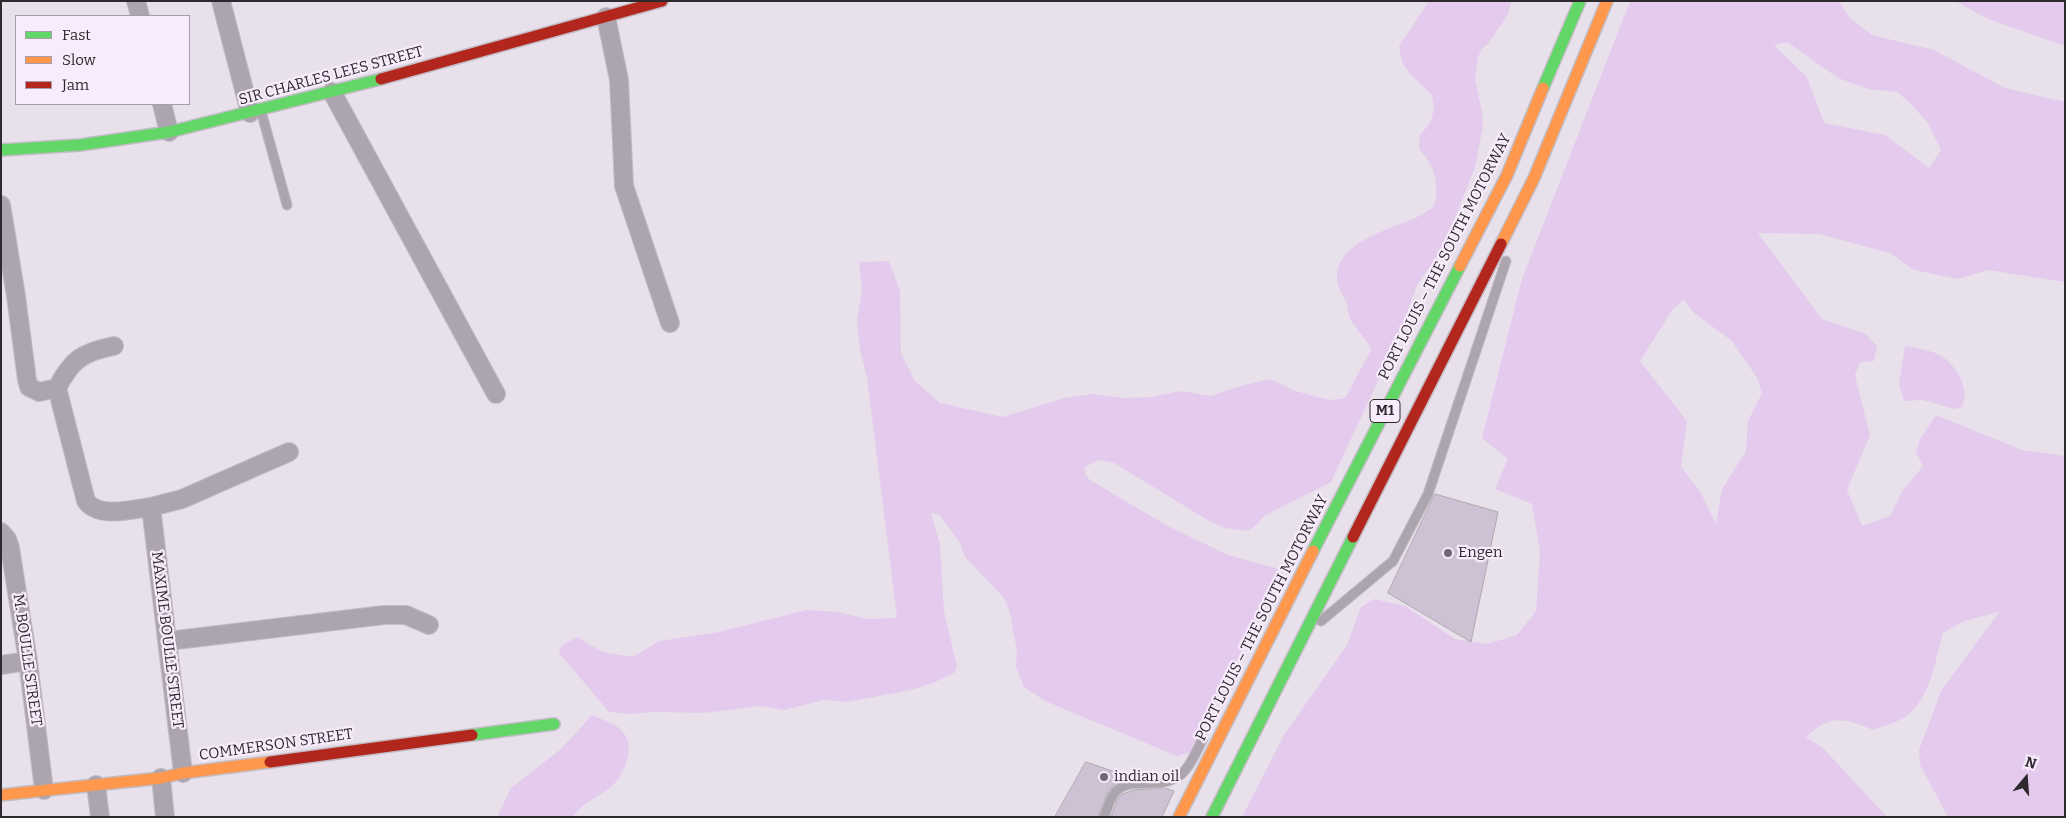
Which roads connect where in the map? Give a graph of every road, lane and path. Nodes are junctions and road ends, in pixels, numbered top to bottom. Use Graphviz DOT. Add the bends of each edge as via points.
graph roads {
  1 [pos="136,1"];
  2 [pos="221,1"];
  3 [pos="662,1"];
  4 [pos="1580,1"];
  5 [pos="1607,1"];
  6 [pos="606,13"];
  7 [pos="140,15"];
  8 [pos="332,92"];
  9 [pos="162,105"];
  10 [pos="255,111"];
  11 [pos="168,132"];
  12 [pos="1,150"];
  13 [pos="1534,178"];
  14 [pos="1,205"];
  15 [pos="287,205"];
  16 [pos="1512,243"];
  17 [pos="1509,252"];
  18 [pos="670,323"];
  19 [pos="114,346"];
  20 [pos="57,388"];
  21 [pos="496,394"];
  22 [pos="289,452"];
  23 [pos="150,507"];
  24 [pos="1,532"];
  25 [pos="429,625"];
  26 [pos="1304,635"];
  27 [pos="168,641"];
  28 [pos="1263,647"];
  29 [pos="28,661"];
  30 [pos="1,665"];
  31 [pos="1227,700"];
  32 [pos="554,724"];
  33 [pos="1208,730"];
  34 [pos="183,773"];
  35 [pos="161,778"];
  36 [pos="96,785"];
  37 [pos="44,790"];
  38 [pos="1,795"];
  39 [pos="100,817"];
  40 [pos="165,817"];
  41 [pos="1104,817"];
  42 [pos="1179,817"];
  43 [pos="1212,817"];
  1 -- 7 [label="street"];
  2 -- 10 [label="street"];
  3 -- 6 [label="main road, SIR CHARLES LEES STREET"];
  4 -- 28 [label="main road, PORT LOUIS – THE SOUTH MOTORWAY / M1" via="1507,175"];
  5 -- 13 [label="main road, M1"];
  6 -- 8 [label="main road, SIR CHARLES LEES STREET"];
  6 -- 18 [label="street" via="619,80 624,186"];
  8 -- 10 [label="main road, SIR CHARLES LEES STREET"];
  8 -- 21 [label="street"];
  9 -- 11 [label="street"];
  10 -- 11 [label="main road, SIR CHARLES LEES STREET"];
  10 -- 15 [label="lane"];
  11 -- 12 [label="main road, SIR CHARLES LEES STREET" via="80,145"];
  13 -- 16 [label="lane"];
  13 -- 26 [label="main road, M1"];
  14 -- 20 [label="street" via="29,387 39,392"];
  17 -- 26 [label="lane" via="1428,494 1393,561"];
  19 -- 20 [label="street" via="78,359"];
  20 -- 23 [label="street" via="90,507 104,511"];
  22 -- 23 [label="street" via="182,499"];
  23 -- 27 [label="street, MAXIME BOULLE STREET"];
  24 -- 29 [label="street, M. BOULLE STREET" via="10,548"];
  25 -- 27 [label="street" via="406,615 384,615"];
  26 -- 43 [label="main road, M1"];
  27 -- 34 [label="street, MAXIME BOULLE STREET"];
  28 -- 31 [label="lane"];
  28 -- 42 [label="main road, PORT LOUIS – THE SOUTH MOTORWAY / M1"];
  29 -- 30 [label="street"];
  29 -- 37 [label="street, M. BOULLE STREET"];
  32 -- 34 [label="main road, COMMERSON STREET"];
  33 -- 41 [label="lane" via="1186,769 1174,779 1157,784 1124,785 1113,794"];
  34 -- 35 [label="main road, COMMERSON STREET"];
  35 -- 36 [label="main road, COMMERSON STREET"];
  35 -- 40 [label="street"];
  36 -- 37 [label="main road, COMMERSON STREET"];
  36 -- 39 [label="street"];
  37 -- 38 [label="main road, COMMERSON STREET"];
}
